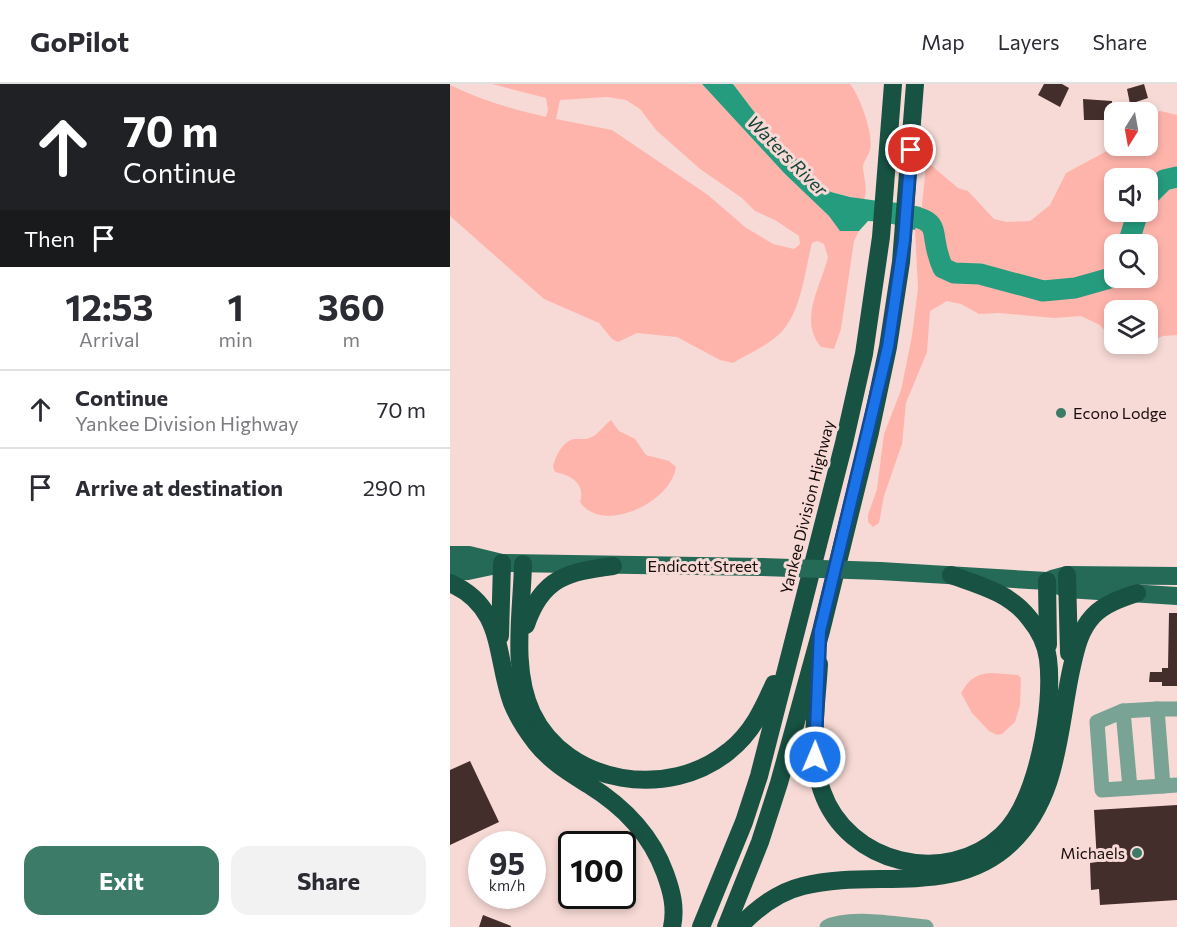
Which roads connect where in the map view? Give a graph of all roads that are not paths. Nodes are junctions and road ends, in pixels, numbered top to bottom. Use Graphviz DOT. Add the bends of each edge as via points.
graph roads {
  1 [pos="893,84"];
  2 [pos="915,84"];
  3 [pos="450,555"];
  4 [pos="502,563"];
  5 [pos="523,564"];
  6 [pos="613,566"];
  7 [pos="450,572"];
  8 [pos="951,575"];
  9 [pos="1177,576"];
  10 [pos="1047,581"];
  11 [pos="1067,582"];
  12 [pos="450,583"];
  13 [pos="1137,593"];
  14 [pos="1177,596"];
  15 [pos="797,629"];
  16 [pos="820,631"];
  17 [pos="501,653"];
  18 [pos="520,653"];
  19 [pos="1048,657"];
  20 [pos="1070,676"];
  21 [pos="1157,709"];
  22 [pos="1177,709"];
  23 [pos="1123,711"];
  24 [pos="1170,785"];
  25 [pos="1130,788"];
  26 [pos="672,927"];
  27 [pos="701,927"];
  28 [pos="726,927"];
  29 [pos="739,927"];
  30 [pos="827,927"];
  31 [pos="926,927"];
  1 -- 15 [label="highway, Yankee Division Highway" via="871,312 857,388"];
  2 -- 16 [label="highway" via="904,240 888,347"];
  3 -- 4 [label="main road, Endicott Street"];
  4 -- 5 [label="main road, Endicott Street"];
  4 -- 7 [label="main road, Endicott Street"];
  4 -- 17 [label="highway"];
  5 -- 6 [label="main road, Endicott Street"];
  5 -- 18 [label="highway"];
  6 -- 8 [label="main road, Endicott Street, bridge"];
  6 -- 18 [label="highway" via="568,575 544,590 531,610"];
  8 -- 10 [label="main road, Endicott Street"];
  8 -- 19 [label="highway" via="992,590 1019,606 1036,627"];
  9 -- 11 [label="main road, Endicott Street"];
  10 -- 11 [label="main road, Endicott Street"];
  10 -- 19 [label="highway"];
  11 -- 13 [label="main road, Endicott Street"];
  11 -- 20 [label="highway"];
  12 -- 17 [label="highway" via="466,592 488,615"];
  13 -- 14 [label="main road, Endicott Street"];
  13 -- 20 [label="highway" via="1094,615 1078,639"];
  15 -- 18 [label="highway" via="763,710 743,739 716,761 695,771 650,780 614,777 592,769 564,751 533,715 522,681"];
  15 -- 27 [label="highway, Yankee Division Highway" via="744,822"];
  16 -- 19 [label="highway" via="815,757 822,791 830,810 854,837 888,857 912,864 931,865 967,857 1002,836 1017,817 1032,785 1041,747"];
  16 -- 28 [label="highway" via="760,842"];
  17 -- 26 [label="highway" via="512,702 537,745 568,772 616,804 651,842 673,901"];
  20 -- 29 [label="highway" via="1047,788 1024,830 995,856 962,872 939,877 845,880 801,886 771,900"];
  21 -- 22 [label="street"];
  21 -- 23 [label="street"];
  21 -- 24 [label="street"];
  23 -- 25 [label="street"];
  23 -- 25 [label="street" via="1097,722 1102,790"];
  24 -- 25 [label="street"];
  30 -- 31 [label="street" via="860,922"];
}
